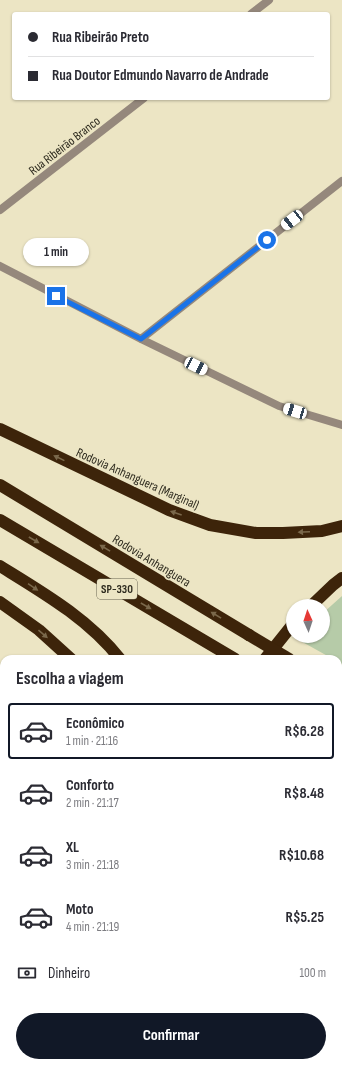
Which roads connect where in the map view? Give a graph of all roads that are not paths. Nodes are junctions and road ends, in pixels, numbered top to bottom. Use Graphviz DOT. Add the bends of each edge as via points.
graph roads {
  1 [pos="269,0"];
  2 [pos="254,12"];
  3 [pos="141,100"];
  4 [pos="342,181"];
  5 [pos="0,210"];
  6 [pos="0,266"];
  7 [pos="141,339"];
  8 [pos="342,425"];
  9 [pos="0,430"];
  10 [pos="0,481"];
  11 [pos="0,485"];
  12 [pos="32,504"];
  13 [pos="0,520"];
  14 [pos="342,526"];
  15 [pos="0,566"];
  16 [pos="342,578"];
  17 [pos="319,599"];
  18 [pos="0,602"];
  19 [pos="286,633"];
  20 [pos="67,655"];
  21 [pos="117,655"];
  22 [pos="230,655"];
  23 [pos="268,655"];
  24 [pos="282,655"];
  1 -- 2 [label="street"];
  3 -- 5 [label="street, Rua Ribeirão Branco"];
  4 -- 7 [label="street"];
  6 -- 7 [label="street"];
  7 -- 8 [label="street" via="280,406"];
  14 -- 9 [label="highway, Rodovia Anhanguera (Marginal), one-way" via="322,531 256,533 210,525 169,510"];
  10 -- 12 [label="highway"];
  11 -- 12 [label="highway, Rodovia Anhanguera / SP-330"];
  24 -- 12 [label="highway, Rodovia Anhanguera / SP-330, one-way, bridge"];
  13 -- 22 [label="highway, SP-330, one-way"];
  15 -- 21 [label="highway, one-way" via="82,621"];
  16 -- 17 [label="highway"];
  18 -- 20 [label="highway, one-way" via="39,630"];
  19 -- 23 [label="highway"];
}
